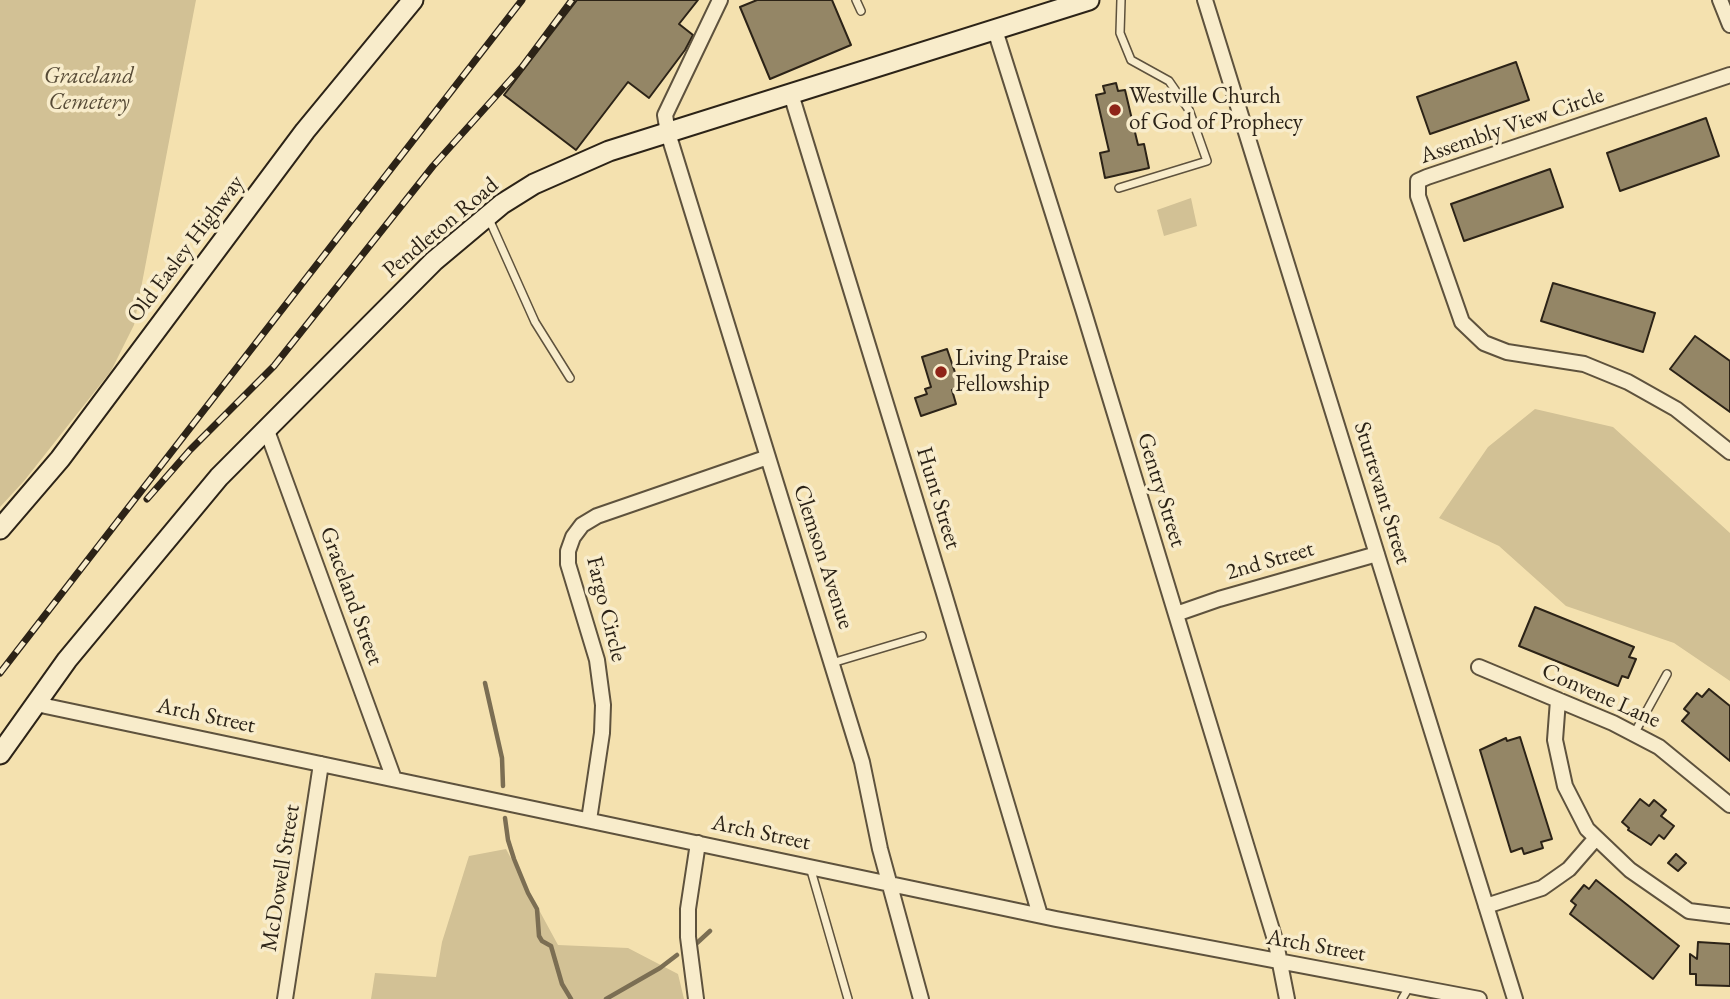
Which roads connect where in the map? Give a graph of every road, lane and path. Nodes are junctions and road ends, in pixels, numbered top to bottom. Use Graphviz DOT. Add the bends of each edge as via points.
graph roads {
  1 [pos="414,0"];
  2 [pos="720,0"];
  3 [pos="856,0"];
  4 [pos="1121,0"];
  5 [pos="1205,0"];
  6 [pos="1720,0"];
  7 [pos="1075,2"];
  8 [pos="860,11"];
  9 [pos="1730,25"];
  10 [pos="995,30"];
  11 [pos="1730,75"];
  12 [pos="791,94"];
  13 [pos="668,133"];
  14 [pos="1119,188"];
  15 [pos="487,215"];
  16 [pos="570,378"];
  17 [pos="266,428"];
  18 [pos="1730,452"];
  19 [pos="768,457"];
  20 [pos="0,529"];
  21 [pos="1377,554"];
  22 [pos="1176,614"];
  23 [pos="922,636"];
  24 [pos="832,663"];
  25 [pos="1479,667"];
  26 [pos="1667,674"];
  27 [pos="1558,700"];
  28 [pos="36,704"];
  29 [pos="1634,734"];
  30 [pos="0,754"];
  31 [pos="321,764"];
  32 [pos="394,779"];
  33 [pos="1730,805"];
  34 [pos="589,820"];
  35 [pos="1596,838"];
  36 [pos="698,843"];
  37 [pos="810,866"];
  38 [pos="890,884"];
  39 [pos="1486,906"];
  40 [pos="1040,915"];
  41 [pos="1730,916"];
  42 [pos="1281,963"];
  43 [pos="1406,993"];
  44 [pos="285,999"];
  45 [pos="696,999"];
  46 [pos="848,999"];
  47 [pos="921,999"];
  48 [pos="1287,999"];
  49 [pos="1479,999"];
  50 [pos="1515,999"];
  1 -- 20 [label="street, Old Easley Highway" via="305,131 60,459"];
  2 -- 13 [label="street" via="665,115"];
  3 -- 8 [label="lane"];
  4 -- 14 [label="lane" via="1120,33 1131,60 1169,80 1189,110 1207,161"];
  5 -- 21 [label="street, Sturtevant Street"];
  6 -- 9 [label="street"];
  7 -- 10 [label="street, Pendleton Road"];
  10 -- 12 [label="street, Pendleton Road"];
  10 -- 22 [label="street, Gentry Street"];
  11 -- 18 [label="street, Assembly View Circle" via="1427,177 1418,181 1418,196 1462,321 1484,342 1507,352 1584,364 1628,382 1676,409"];
  12 -- 13 [label="street, Pendleton Road"];
  12 -- 40 [label="street, Hunt Street"];
  13 -- 15 [label="street, Pendleton Road" via="567,168"];
  13 -- 19 [label="street, Clemson Avenue"];
  15 -- 16 [label="lane" via="535,322"];
  15 -- 17 [label="street, Pendleton Road" via="434,261"];
  17 -- 28 [label="street, Pendleton Road" via="179,523"];
  17 -- 32 [label="street, Graceland Street"];
  19 -- 24 [label="street, Clemson Avenue"];
  19 -- 34 [label="street, Fargo Circle" via="597,516 573,537 568,564 597,660 603,705"];
  21 -- 22 [label="street, 2nd Street"];
  21 -- 39 [label="street, Sturtevant Street"];
  22 -- 42 [label="street, Gentry Street"];
  23 -- 24 [label="lane"];
  24 -- 38 [label="street, Clemson Avenue" via="862,762"];
  25 -- 27 [label="street, Convene Lane"];
  26 -- 29 [label="lane"];
  27 -- 29 [label="street, Convene Lane"];
  27 -- 35 [label="street" via="1555,740 1565,786"];
  28 -- 30 [label="street, Pendleton Road"];
  28 -- 31 [label="street, Arch Street"];
  29 -- 33 [label="street, Convene Lane" via="1659,747"];
  31 -- 32 [label="street, Arch Street"];
  31 -- 44 [label="street, McDowell Street"];
  32 -- 34 [label="street, Arch Street"];
  34 -- 36 [label="street, Arch Street"];
  35 -- 39 [label="street" via="1569,869 1542,888"];
  35 -- 41 [label="street" via="1630,870 1689,911"];
  36 -- 37 [label="street, Arch Street"];
  36 -- 45 [label="street" via="688,923"];
  37 -- 38 [label="street, Arch Street"];
  37 -- 46 [label="lane"];
  38 -- 40 [label="street, Arch Street"];
  38 -- 47 [label="street, Clemson Avenue"];
  39 -- 50 [label="street, Sturtevant Street"];
  40 -- 42 [label="street, Arch Street"];
  42 -- 43 [label="street, Arch Street"];
  42 -- 48 [label="street, Gentry Street"];
  43 -- 49 [label="street, Arch Street"];
}
